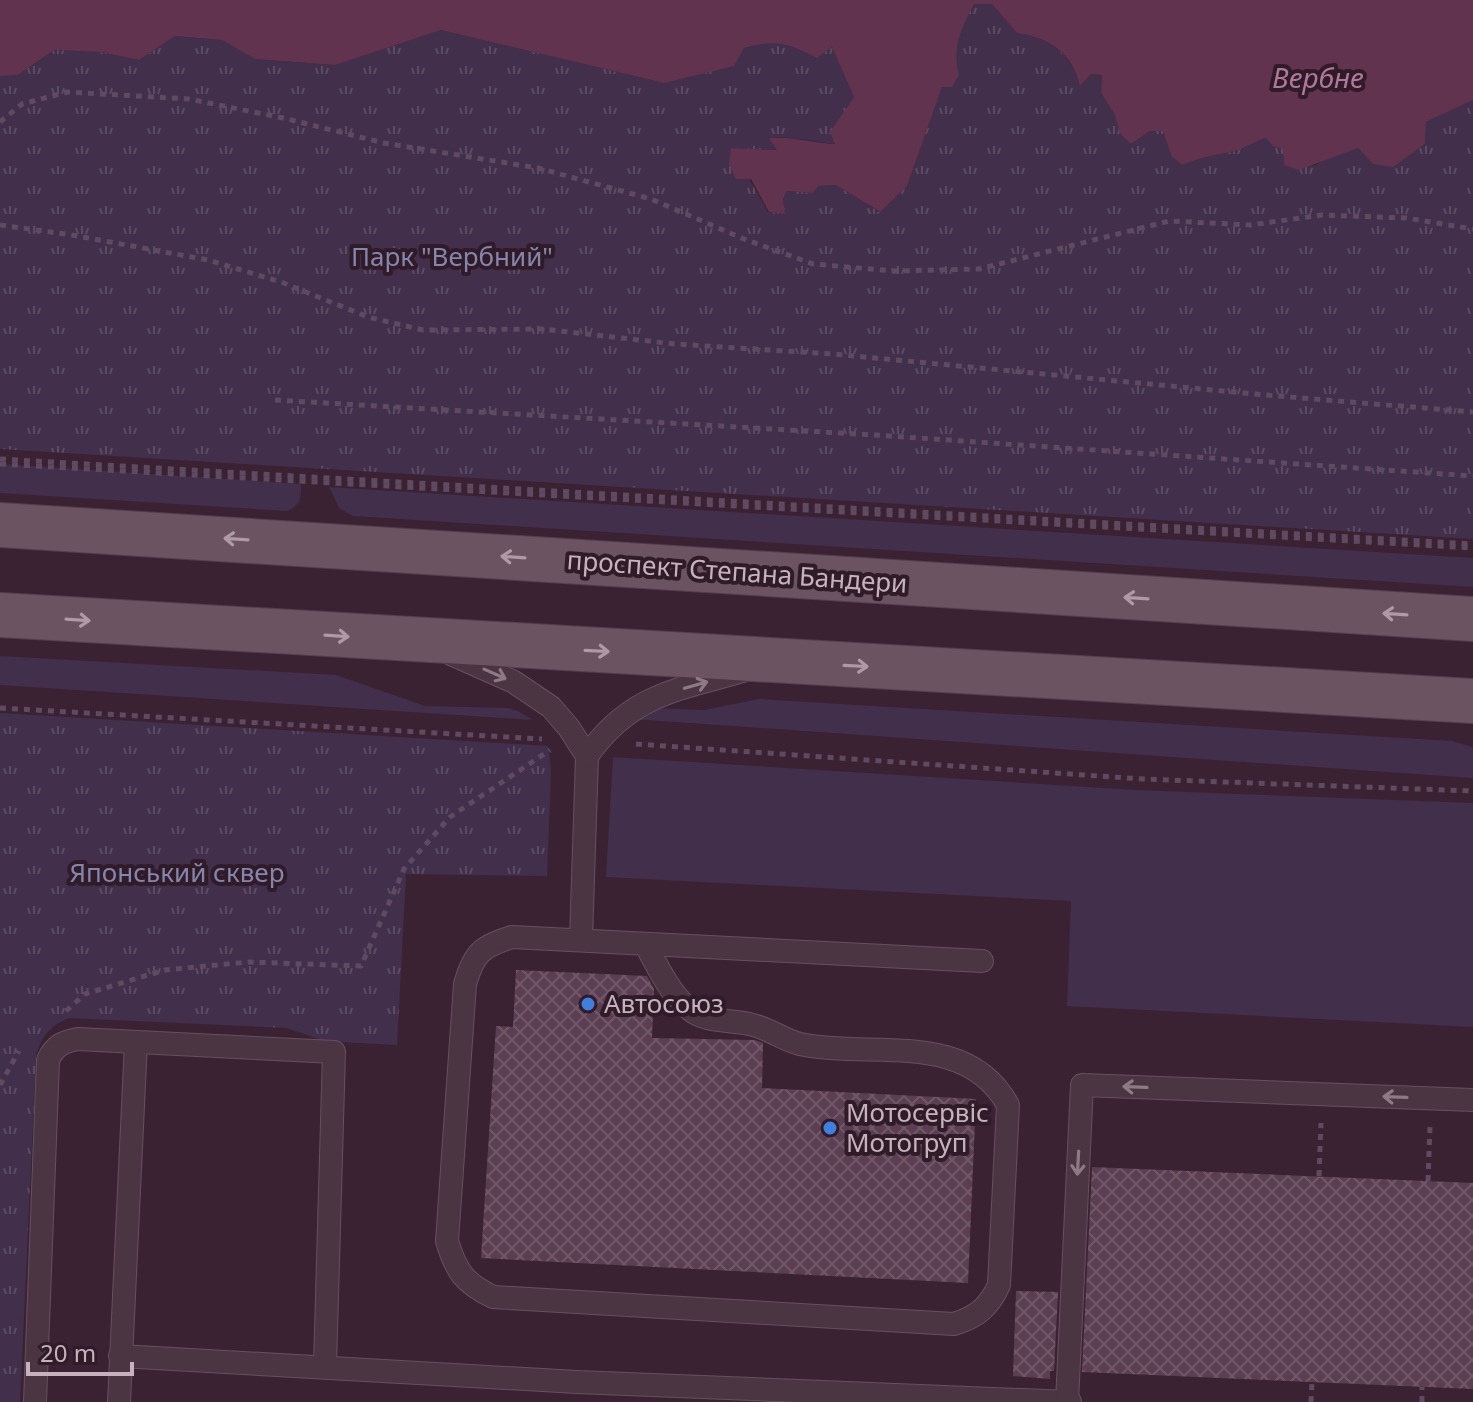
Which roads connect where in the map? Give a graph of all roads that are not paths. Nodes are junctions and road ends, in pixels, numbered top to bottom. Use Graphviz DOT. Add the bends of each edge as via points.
graph roads {
  1 [pos="0,525"];
  2 [pos="0,615"];
  3 [pos="1473,619"];
  4 [pos="424,641"];
  5 [pos="779,661"];
  6 [pos="1473,701"];
  7 [pos="582,745"];
  8 [pos="581,940"];
  9 [pos="645,944"];
  10 [pos="982,961"];
  11 [pos="136,1042"];
  12 [pos="1473,1100"];
  13 [pos="120,1356"];
  14 [pos="325,1366"];
  15 [pos="35,1402"];
  16 [pos="119,1402"];
  17 [pos="1068,1402"];
  3 -- 1 [label="main road, проспект Степана Бандери, one-way"];
  2 -- 4 [label="main road, one-way"];
  4 -- 5 [label="main road, one-way"];
  4 -- 7 [label="lane, one-way" via="514,682 551,707"];
  5 -- 6 [label="main road, one-way"];
  7 -- 5 [label="lane, one-way" via="655,696"];
  7 -- 8 [label="lane"];
  8 -- 9 [label="lane"];
  8 -- 9 [label="lane" via="512,937 492,943 472,960 465,984 447,1241 454,1266 472,1287 493,1297 954,1324 973,1319 999,1285 1008,1105 998,1087 946,1055 799,1044 753,1024 697,1015 671,991"];
  9 -- 10 [label="lane"];
  11 -- 13 [label="lane"];
  11 -- 14 [label="lane" via="334,1052"];
  11 -- 15 [label="lane" via="78,1039 54,1048 48,1060"];
  12 -- 17 [label="lane, one-way" via="1082,1085"];
  13 -- 14 [label="lane"];
  13 -- 16 [label="lane"];
  14 -- 17 [label="lane" via="593,1383"];
}
